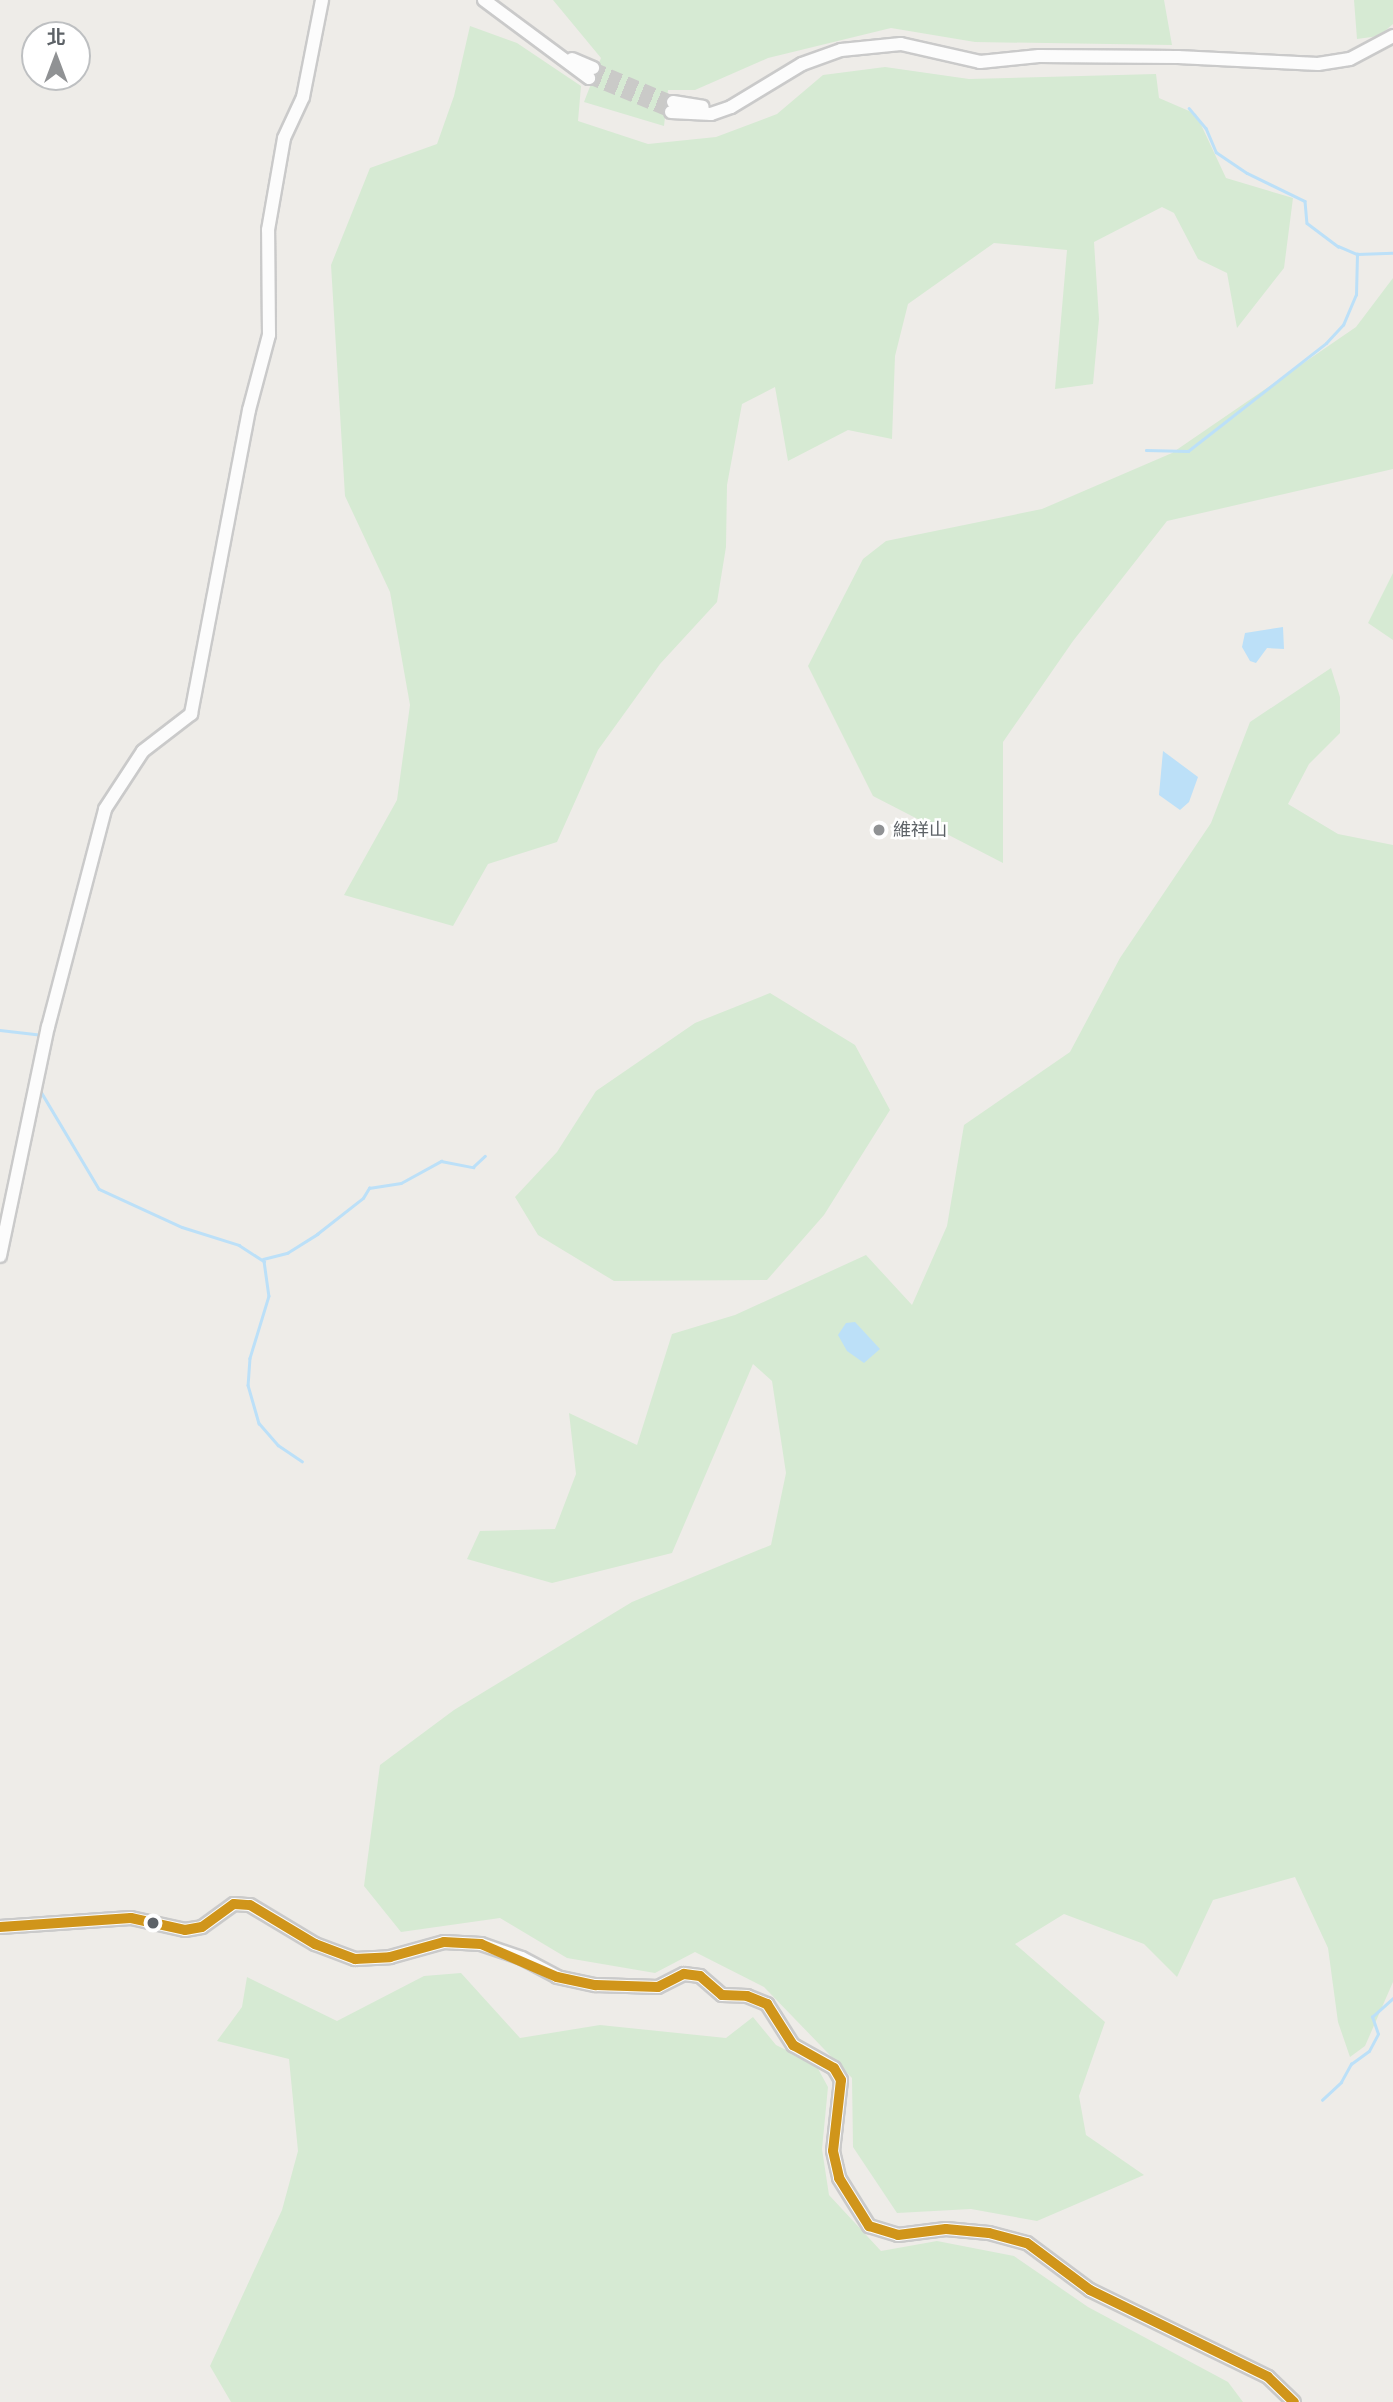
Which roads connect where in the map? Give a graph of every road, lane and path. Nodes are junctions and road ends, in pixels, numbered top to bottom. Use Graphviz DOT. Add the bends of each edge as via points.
graph roads {
  1 [pos="323,0"];
  2 [pos="484,0"];
  3 [pos="1393,36"];
  4 [pos="591,73"];
  5 [pos="672,107"];
  6 [pos="0,1256"];
  7 [pos="0,1927"];
  8 [pos="1294,2402"];
  1 -- 6 [label="street" via="303,97 284,138 268,230 269,335 249,410 191,714 143,751 105,809 48,1027"];
  2 -- 4 [label="street"];
  3 -- 5 [label="street" via="1349,59 1318,64 1040,56 980,62 901,44 841,50 802,64 731,107"];
  7 -- 8 [label="street" via="131,1918 185,1930 202,1927 234,1904 250,1905 314,1944 355,1959 390,1957 444,1942 481,1944 557,1977 596,1985 658,1987 684,1975 700,1976 722,1995 747,1996 767,2004 793,2045 834,2068 841,2080 833,2151 839,2178 869,2226 898,2235 946,2229 989,2233 1027,2243 1090,2290 1268,2377"];
}
